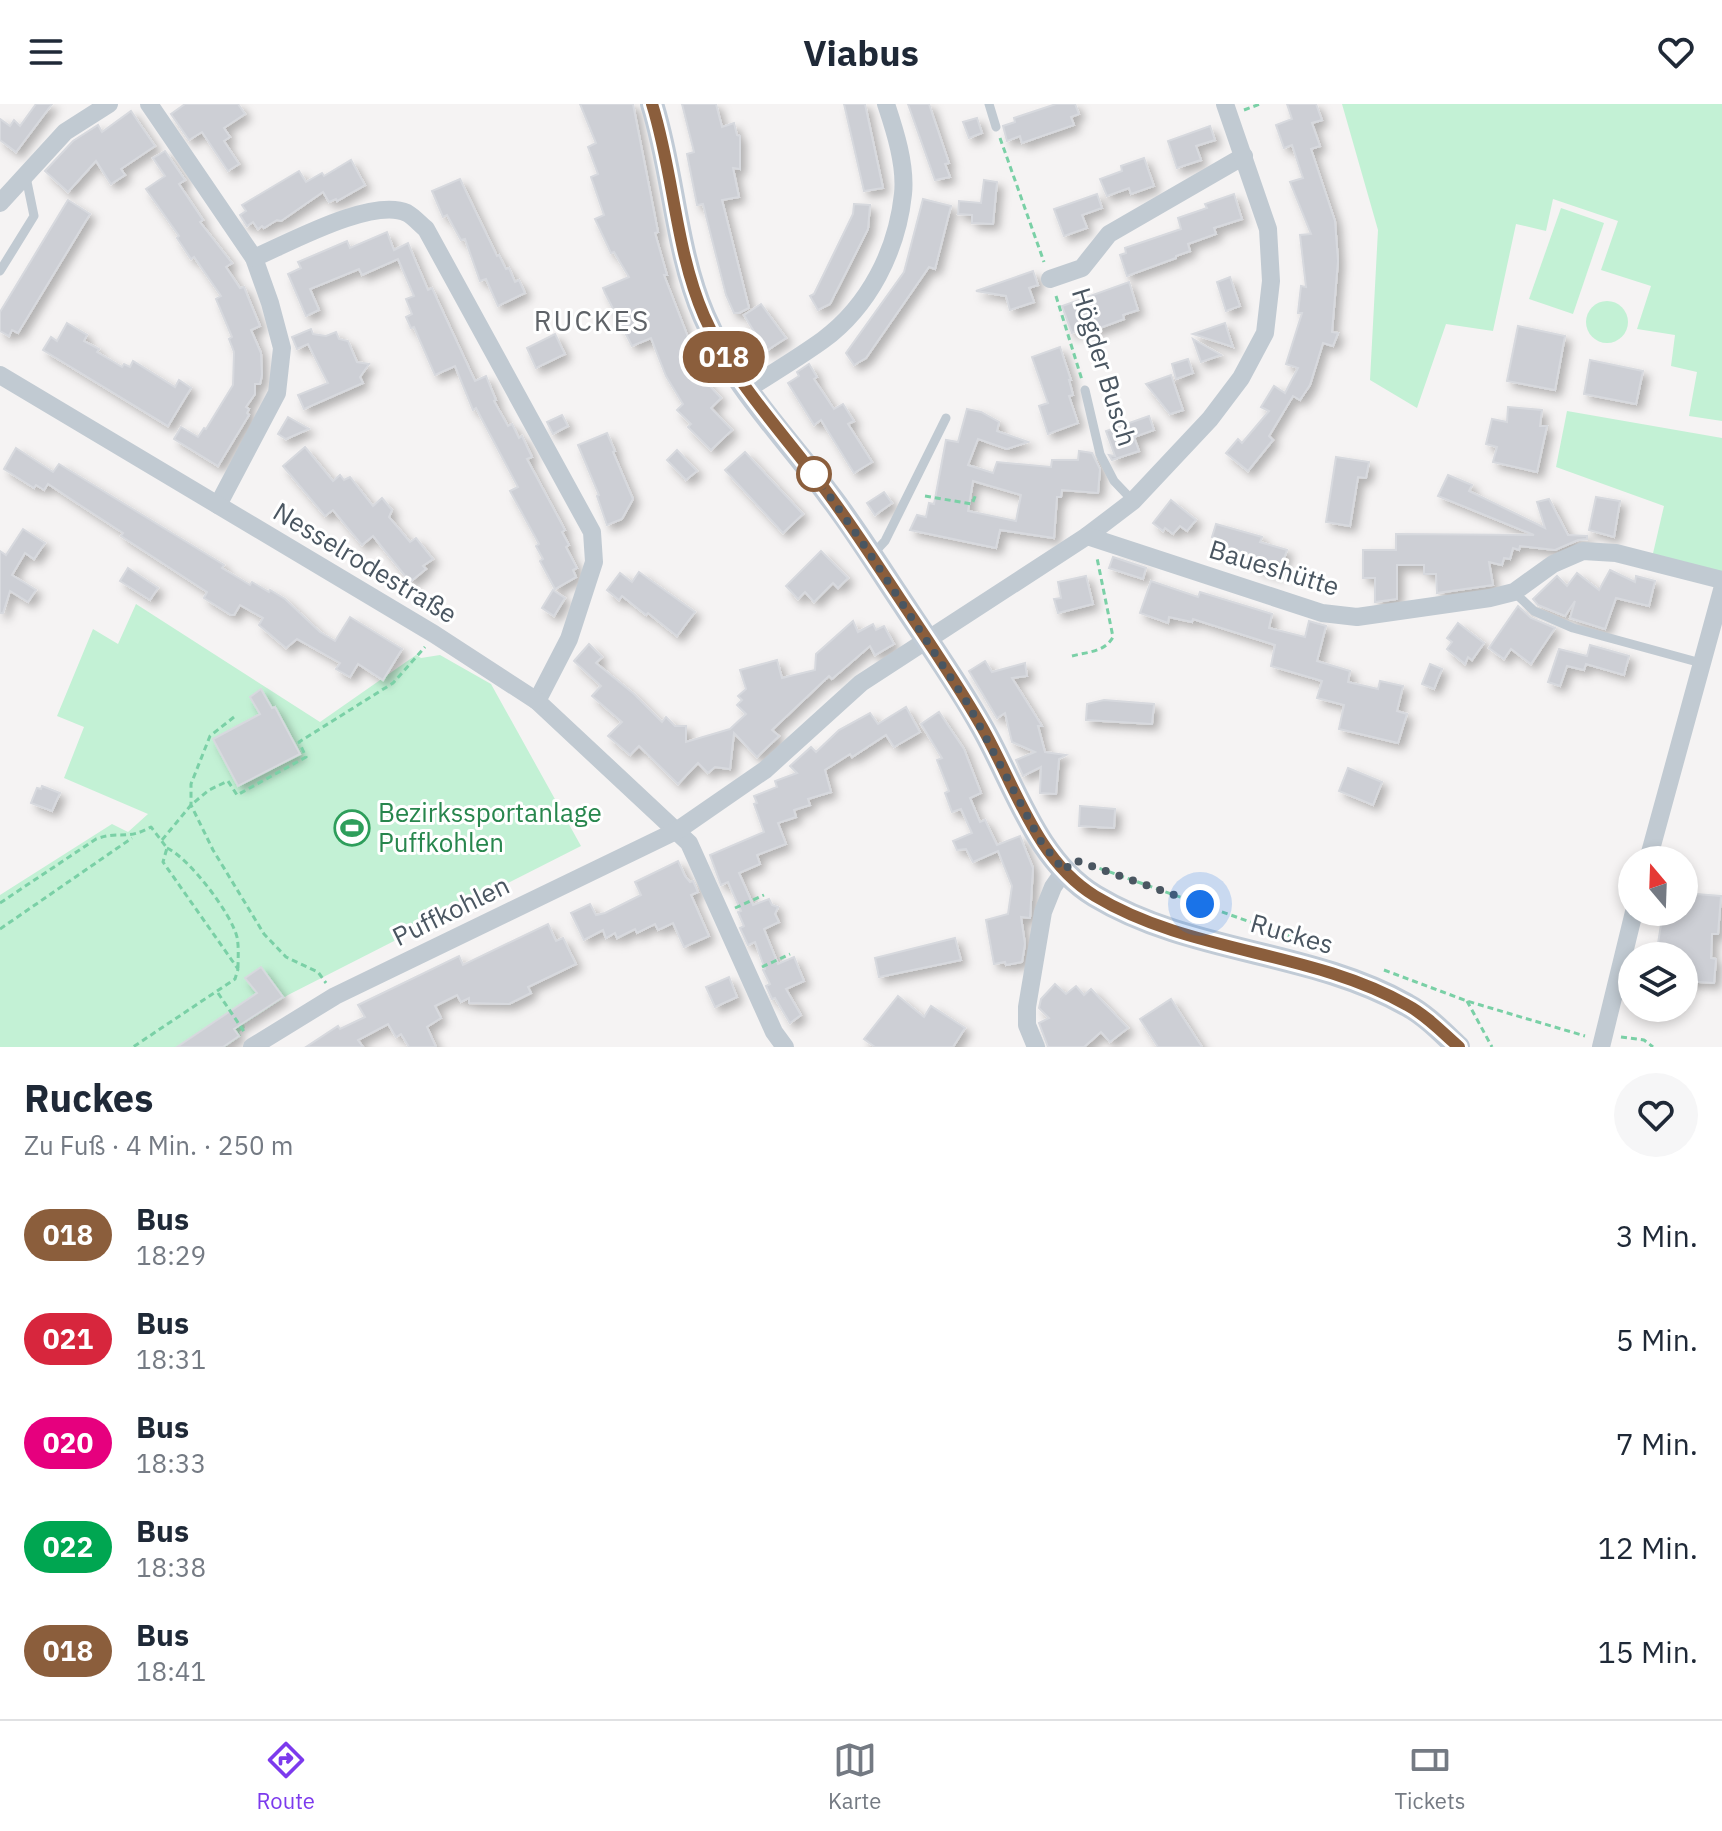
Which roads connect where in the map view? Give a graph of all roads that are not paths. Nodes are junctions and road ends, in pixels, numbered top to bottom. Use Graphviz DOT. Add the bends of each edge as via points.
graph roads {
  1 [pos="109,104"];
  2 [pos="149,104"];
  3 [pos="652,104"];
  4 [pos="886,104"];
  5 [pos="989,104"];
  6 [pos="1225,104"];
  7 [pos="996,127"];
  8 [pos="1244,156"];
  9 [pos="25,173"];
  10 [pos="0,203"];
  11 [pos="254,258"];
  12 [pos="0,271"];
  13 [pos="1050,279"];
  14 [pos="0,375"];
  15 [pos="746,390"];
  16 [pos="1085,390"];
  17 [pos="946,418"];
  18 [pos="1133,501"];
  19 [pos="218,505"];
  20 [pos="1092,538"];
  21 [pos="872,556"];
  22 [pos="1722,580"];
  23 [pos="1722,590"];
  24 [pos="1514,592"];
  25 [pos="927,640"];
  26 [pos="1701,663"];
  27 [pos="537,701"];
  28 [pos="678,830"];
  29 [pos="1652,846"];
  30 [pos="1064,871"];
  31 [pos="1631,926"];
  32 [pos="1376,979"];
  33 [pos="1602,1041"];
  34 [pos="254,1046"];
  35 [pos="785,1047"];
  36 [pos="1036,1047"];
  37 [pos="1446,1047"];
  38 [pos="1458,1047"];
  1 -- 9 [label="street" via="65,132"];
  2 -- 11 [label="street"];
  3 -- 15 [label="main road, Ruckes" via="693,288 721,352"];
  4 -- 15 [label="street" via="903,192 893,244 881,270 849,317"];
  5 -- 7 [label="lane"];
  6 -- 8 [label="street"];
  8 -- 13 [label="street, Högder Busch" via="1109,234 1082,268"];
  8 -- 18 [label="street" via="1268,229 1271,281 1265,333 1241,378 1210,419"];
  9 -- 10 [label="street"];
  9 -- 12 [label="lane" via="34,216"];
  11 -- 19 [label="street" via="282,348 277,393"];
  11 -- 27 [label="street" via="356,214 385,208 407,213 426,229 592,532 590,575 569,639"];
  14 -- 19 [label="street, Nesselrodestraße"];
  15 -- 21 [label="main road, Ruckes"];
  16 -- 18 [label="lane, Högder Busch" via="1100,454 1114,481"];
  17 -- 21 [label="lane" via="885,541"];
  18 -- 20 [label="street"];
  19 -- 27 [label="street, Nesselrodestraße"];
  20 -- 24 [label="street, Baueshütte" via="1322,613 1357,617"];
  20 -- 25 [label="street"];
  21 -- 25 [label="main road, Ruckes"];
  22 -- 24 [label="street, Baueshütte" via="1616,553 1583,551 1553,564"];
  23 -- 26 [label="street"];
  24 -- 26 [label="lane" via="1534,611 1573,628"];
  25 -- 28 [label="street, Puffkohlen" via="861,683 765,770"];
  25 -- 30 [label="main road, Ruckes" via="982,726 1040,840"];
  26 -- 29 [label="street"];
  27 -- 28 [label="street, Nesselrodestraße"];
  28 -- 34 [label="street, Puffkohlen" via="335,996"];
  28 -- 35 [label="street" via="689,843"];
  30 -- 32 [label="main road, Ruckes" via="1092,894 1157,925 1326,972"];
  30 -- 36 [label="street" via="1043,912 1029,993 1027,1025"];
  31 -- 33 [label="street"];
  32 -- 37 [label="main road, Ruckes"];
  32 -- 38 [label="main road, Ruckes"];
}
